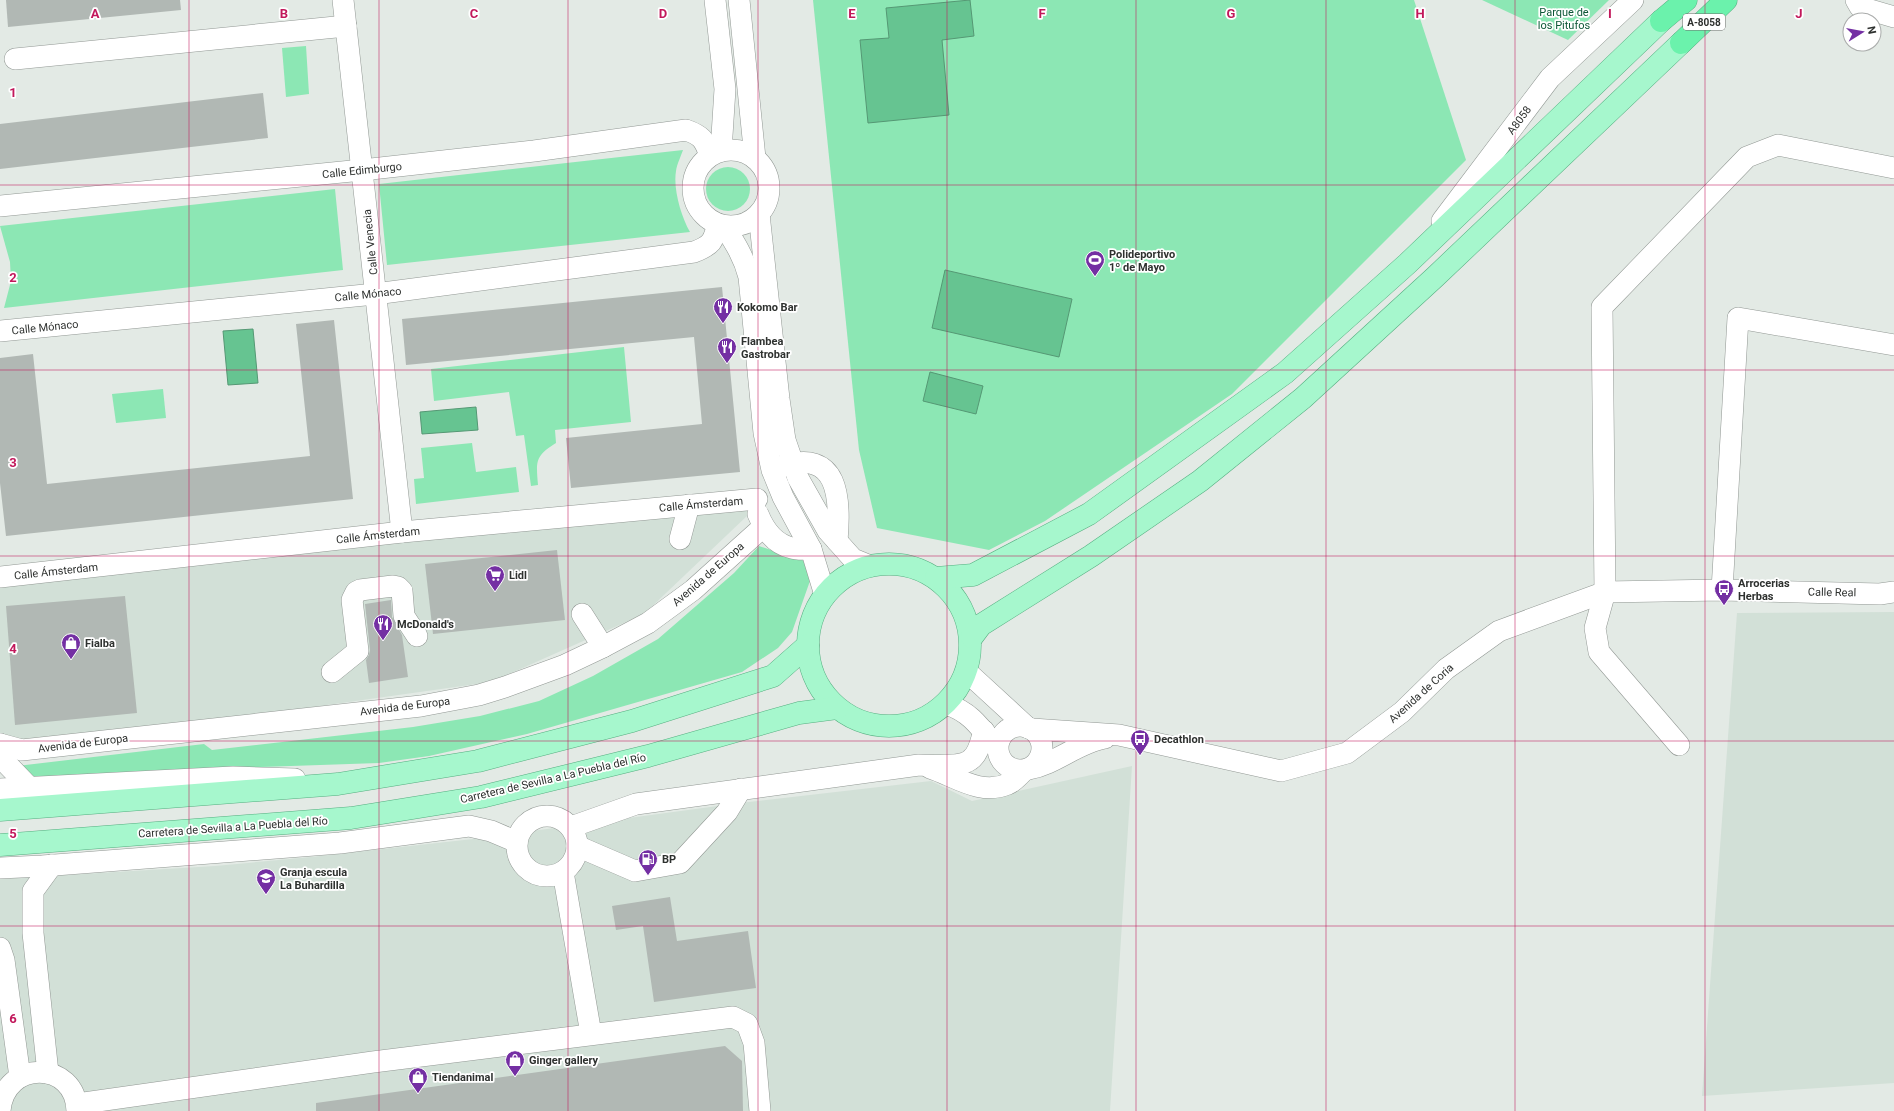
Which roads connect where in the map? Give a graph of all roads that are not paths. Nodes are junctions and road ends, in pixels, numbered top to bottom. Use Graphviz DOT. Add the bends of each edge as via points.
graph roads {
  1 [pos="343,0"];
  2 [pos="715,0"];
  3 [pos="739,0"];
  4 [pos="1633,0"];
  5 [pos="1686,0"];
  6 [pos="1726,0"];
  7 [pos="1856,0"];
  8 [pos="1894,17"];
  9 [pos="1661,21"];
  10 [pos="346,26"];
  11 [pos="1681,43"];
  12 [pos="15,59"];
  13 [pos="715,153"];
  14 [pos="755,158"];
  15 [pos="1894,168"];
  16 [pos="362,170"];
  17 [pos="0,206"];
  18 [pos="759,214"];
  19 [pos="721,225"];
  20 [pos="1419,253"];
  21 [pos="375,294"];
  22 [pos="0,331"];
  23 [pos="1894,345"];
  24 [pos="793,463"];
  25 [pos="772,470"];
  26 [pos="757,499"];
  27 [pos="689,505"];
  28 [pos="763,527"];
  29 [pos="402,532"];
  30 [pos="680,539"];
  31 [pos="837,541"];
  32 [pos="811,549"];
  33 [pos="870,566"];
  34 [pos="0,577"];
  35 [pos="936,578"];
  36 [pos="1722,590"];
  37 [pos="1605,592"];
  38 [pos="1894,592"];
  39 [pos="825,594"];
  40 [pos="582,614"];
  41 [pos="417,636"];
  42 [pos="972,637"];
  43 [pos="808,645"];
  44 [pos="603,647"];
  45 [pos="966,671"];
  46 [pos="332,672"];
  47 [pos="946,704"];
  48 [pos="837,708"];
  49 [pos="1030,728"];
  50 [pos="984,731"];
  51 [pos="1119,735"];
  52 [pos="0,744"];
  53 [pos="1679,745"];
  54 [pos="998,749"];
  55 [pos="958,764"];
  56 [pos="919,765"];
  57 [pos="1027,770"];
  58 [pos="362,781"];
  59 [pos="30,788"];
  60 [pos="0,789"];
  61 [pos="741,789"];
  62 [pos="0,810"];
  63 [pos="574,837"];
  64 [pos="517,842"];
  65 [pos="0,845"];
  66 [pos="52,865"];
  67 [pos="0,868"];
  68 [pos="563,872"];
  69 [pos="0,948"];
  70 [pos="591,1034"];
  71 [pos="48,1073"];
  72 [pos="20,1077"];
  73 [pos="77,1108"];
  74 [pos="0,1111"];
  75 [pos="760,1111"];
  1 -- 10 [label="street, Calle Venecia"];
  2 -- 13 [label="street" via="724,88 724,113"];
  3 -- 14 [label="street"];
  4 -- 20 [label="street, A8058" via="1550,78"];
  5 -- 9 [label="highway, A-8058"];
  6 -- 11 [label="highway, A-8058"];
  7 -- 8 [label="street" via="1860,8"];
  9 -- 20 [label="main road, A-8058"];
  10 -- 12 [label="street"];
  10 -- 16 [label="street, Calle Venecia"];
  11 -- 42 [label="main road, A-8058" via="1435,277 1303,398 1200,481 1092,556 982,625"];
  13 -- 14 [label="street" via="733,149"];
  13 -- 16 [label="street, Calle Edimburgo" via="698,134 686,130 534,151"];
  13 -- 19 [label="street" via="701,164 692,185 697,207 704,216"];
  14 -- 18 [label="street" via="763,167 769,184 766,203"];
  15 -- 37 [label="street" via="1778,145 1747,157 1602,308"];
  16 -- 17 [label="street, Calle Edimburgo"];
  16 -- 21 [label="street, Calle Venecia"];
  18 -- 19 [label="street" via="745,224"];
  18 -- 24 [label="street" via="779,399 785,440"];
  19 -- 21 [label="street, Calle Mónaco" via="714,240 707,247 694,252"];
  19 -- 25 [label="street" via="739,249 749,277 764,433"];
  20 -- 35 [label="main road, A-8058" via="1285,373 1089,514 973,575"];
  21 -- 22 [label="street, Calle Mónaco"];
  21 -- 29 [label="street, Calle Venecia" via="395,403"];
  23 -- 36 [label="street" via="1738,318"];
  24 -- 25 [label="street"];
  24 -- 31 [label="street" via="798,478 828,531"];
  24 -- 31 [label="street" via="801,461 817,466 834,481 840,515"];
  25 -- 26 [label="street" via="763,481"];
  25 -- 32 [label="street"];
  26 -- 27 [label="street, Calle Ámsterdam"];
  26 -- 28 [label="street"];
  27 -- 29 [label="street, Calle Ámsterdam"];
  27 -- 30 [label="street"];
  28 -- 32 [label="street" via="775,540 792,548"];
  28 -- 44 [label="street, Avenida de Europa" via="693,590 648,623"];
  29 -- 34 [label="street, Calle Ámsterdam"];
  31 -- 33 [label="street" via="853,559"];
  32 -- 39 [label="street"];
  33 -- 35 [label="main road" via="894,564 918,569"];
  33 -- 39 [label="main road" via="845,576"];
  35 -- 42 [label="main road" via="954,597 965,615"];
  36 -- 37 [label="street, Avenida de Coria"];
  36 -- 38 [label="street, Calle Real" via="1880,594"];
  37 -- 51 [label="street, Avenida de Coria" via="1499,631 1446,669 1402,712 1347,753 1281,771"];
  37 -- 53 [label="street" via="1595,628 1600,652"];
  39 -- 43 [label="main road" via="812,618"];
  40 -- 44 [label="street"];
  41 -- 46 [label="street" via="404,616 402,591 398,587 360,590 352,600 358,651"];
  42 -- 45 [label="main road"];
  43 -- 48 [label="main road" via="811,669 822,691"];
  43 -- 58 [label="main road" via="773,676 632,721 478,761"];
  44 -- 52 [label="street, Avenida de Europa" via="565,665 505,687 449,701 22,750"];
  45 -- 47 [label="main road" via="958,689"];
  45 -- 49 [label="street"];
  47 -- 48 [label="main road" via="926,718 904,726 880,726 858,721"];
  47 -- 50 [label="street" via="960,708"];
  48 -- 65 [label="main road, Carretera de Sevilla a La Puebla del Río" via="799,713 648,756 481,797 351,818"];
  49 -- 51 [label="street, Avenida de Coria"];
  49 -- 54 [label="street" via="1017,726 1007,730 1000,738"];
  49 -- 57 [label="street" via="1039,736 1042,745 1041,755 1036,764"];
  50 -- 54 [label="street"];
  50 -- 55 [label="street" via="978,750 970,760"];
  51 -- 57 [label="street, Avenida de Coria" via="1094,740 1041,766"];
  52 -- 59 [label="street, Avenida de Europa" via="6,764"];
  54 -- 55 [label="street" via="986,759"];
  54 -- 57 [label="street" via="1000,758 1007,766 1015,770"];
  55 -- 56 [label="street"];
  56 -- 57 [label="street" via="974,786 989,788 1009,784"];
  56 -- 61 [label="street"];
  58 -- 59 [label="street" via="233,778"];
  58 -- 62 [label="main road"];
  59 -- 60 [label="street"];
  61 -- 63 [label="street" via="636,804"];
  61 -- 63 [label="street" via="727,812 680,863 635,871"];
  63 -- 64 [label="street" via="563,820 553,816 537,817 521,830"];
  63 -- 68 [label="street" via="573,860"];
  64 -- 66 [label="street" via="491,831 469,826 340,842"];
  64 -- 68 [label="street" via="521,862 530,871 539,876"];
  66 -- 67 [label="street"];
  66 -- 71 [label="street" via="33,891 33,933"];
  68 -- 70 [label="street"];
  69 -- 72 [label="street" via="4,960"];
  70 -- 73 [label="street"];
  70 -- 75 [label="street" via="733,1017 747,1024 754,1043"];
  71 -- 72 [label="street" via="38,1072"];
  71 -- 73 [label="street" via="67,1084 73,1093"];
  72 -- 74 [label="street" via="5,1092"];
}
